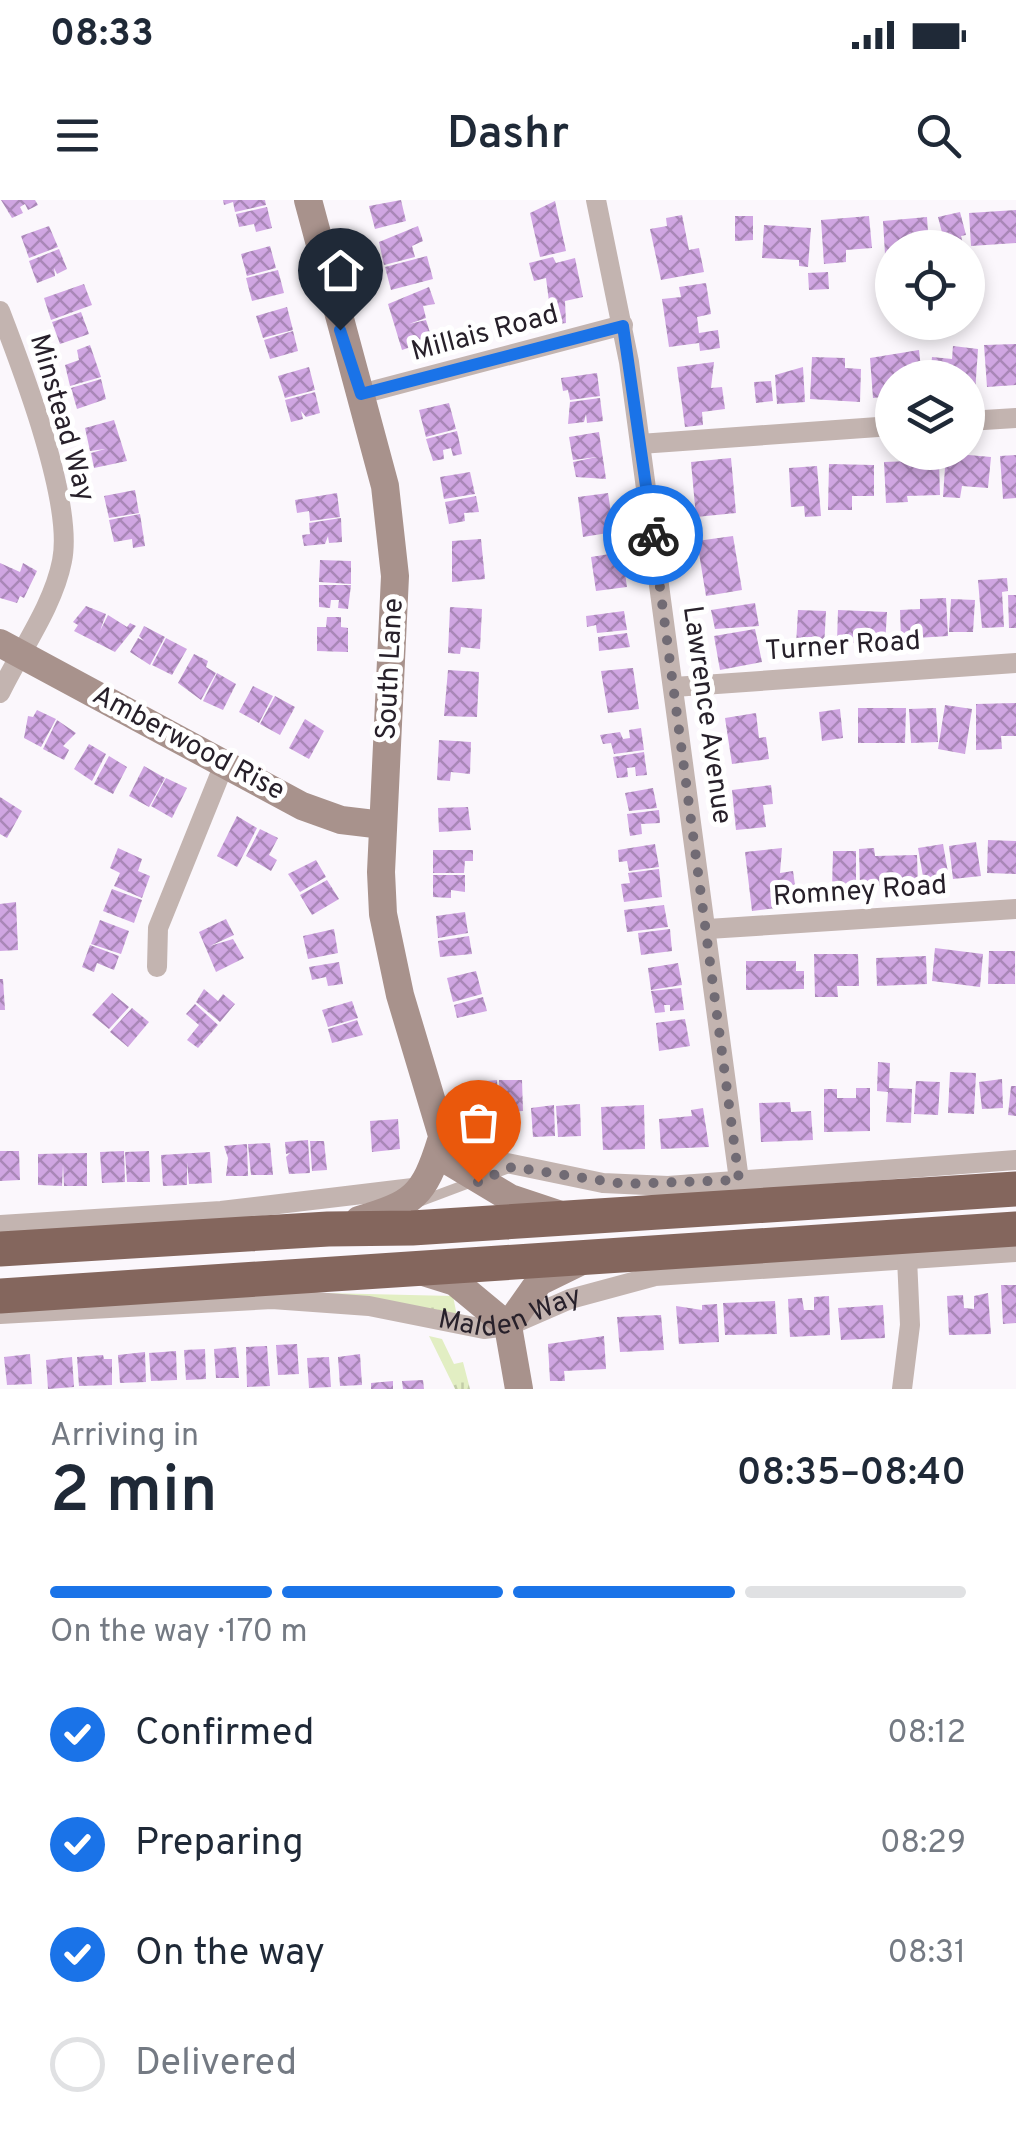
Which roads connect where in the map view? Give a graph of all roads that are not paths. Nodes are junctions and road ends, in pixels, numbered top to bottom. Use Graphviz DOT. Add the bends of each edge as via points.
graph roads {
  1 [pos="308,200"];
  2 [pos="596,200"];
  3 [pos="0,310"];
  4 [pos="623,326"];
  5 [pos="361,394"];
  6 [pos="1016,418"];
  7 [pos="985,420"];
  8 [pos="875,427"];
  9 [pos="640,444"];
  10 [pos="10,648"];
  11 [pos="1016,663"];
  12 [pos="674,687"];
  13 [pos="0,693"];
  14 [pos="225,762"];
  15 [pos="384,825"];
  16 [pos="1016,908"];
  17 [pos="708,929"];
  18 [pos="157,967"];
  19 [pos="441,1141"];
  20 [pos="1016,1160"];
  21 [pos="478,1170"];
  22 [pos="739,1180"];
  23 [pos="425,1186"];
  24 [pos="1016,1189"];
  25 [pos="400,1208"];
  26 [pos="330,1215"];
  27 [pos="567,1218"];
  28 [pos="0,1224"];
  29 [pos="1016,1229"];
  30 [pos="0,1249"];
  31 [pos="1016,1252"];
  32 [pos="590,1257"];
  33 [pos="907,1258"];
  34 [pos="416,1268"];
  35 [pos="0,1296"];
  36 [pos="0,1314"];
  37 [pos="508,1326"];
  38 [pos="519,1389"];
  39 [pos="902,1389"];
  1 -- 5 [label="street, South Lane"];
  2 -- 4 [label="street, Lawrence Avenue"];
  3 -- 10 [label="street, Minstead Way" via="45,447 62,532 54,584"];
  4 -- 5 [label="street, Millais Road"];
  4 -- 9 [label="street, Lawrence Avenue"];
  5 -- 15 [label="street, South Lane" via="385,486 395,576"];
  6 -- 7 [label="street"];
  8 -- 9 [label="street"];
  9 -- 12 [label="street, Lawrence Avenue"];
  10 -- 13 [label="street, Minstead Way"];
  10 -- 14 [label="street, Amberwood Rise"];
  11 -- 12 [label="street, Turner Road"];
  12 -- 17 [label="street, Lawrence Avenue"];
  14 -- 15 [label="street, Amberwood Rise" via="322,815"];
  14 -- 18 [label="street" via="158,928"];
  15 -- 19 [label="street, South Lane" via="381,872 390,954"];
  16 -- 17 [label="street, Romney Road"];
  17 -- 22 [label="street, Lawrence Avenue"];
  19 -- 21 [label="street" via="450,1162"];
  19 -- 23 [label="street"];
  20 -- 22 [label="street"];
  21 -- 22 [label="street" via="512,1167 624,1184"];
  21 -- 25 [label="lane"];
  21 -- 27 [label="street"];
  23 -- 25 [label="street"];
  23 -- 26 [label="street"];
  24 -- 27 [label="highway"];
  25 -- 26 [label="street"];
  26 -- 27 [label="highway" via="412,1228"];
  26 -- 28 [label="street"];
  26 -- 30 [label="highway"];
  29 -- 32 [label="highway, Malden Way"];
  31 -- 33 [label="street, Malden Way"];
  32 -- 34 [label="highway, Malden Way"];
  32 -- 37 [label="street" via="540,1282"];
  33 -- 37 [label="street, Malden Way" via="655,1276"];
  33 -- 39 [label="street" via="910,1325"];
  34 -- 35 [label="highway, Malden Way"];
  34 -- 37 [label="street" via="455,1282"];
  36 -- 37 [label="street, Malden Way" via="272,1299"];
  37 -- 38 [label="street"];
}
